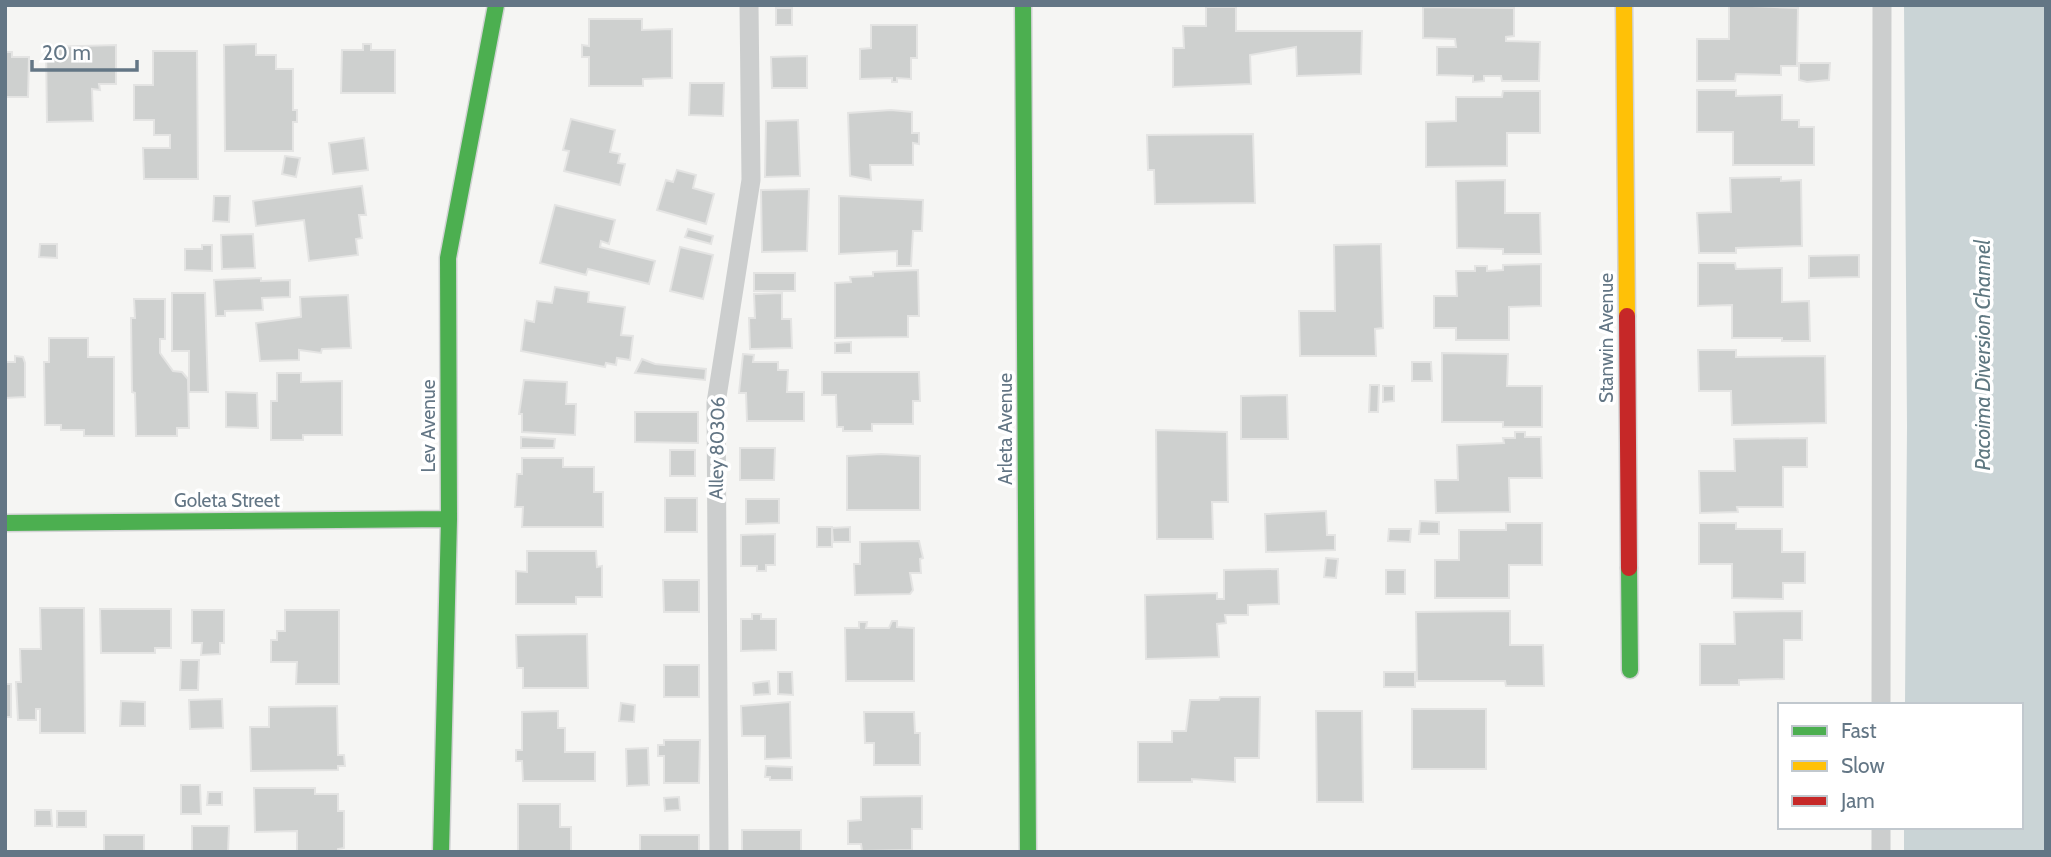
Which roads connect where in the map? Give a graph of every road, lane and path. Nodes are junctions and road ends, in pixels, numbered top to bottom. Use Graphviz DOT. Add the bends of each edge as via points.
graph roads {
  1 [pos="496,5"];
  2 [pos="749,5"];
  3 [pos="1023,5"];
  4 [pos="1624,5"];
  5 [pos="1882,5"];
  6 [pos="449,519"];
  7 [pos="5,523"];
  8 [pos="1630,670"];
  9 [pos="1881,703"];
  10 [pos="1881,829"];
  11 [pos="441,852"];
  12 [pos="719,852"];
  13 [pos="1028,852"];
  14 [pos="1881,852"];
  1 -- 6 [label="street, Lev Avenue" via="448,258"];
  2 -- 12 [label="lane, Alley 80306" via="751,180 716,403"];
  3 -- 13 [label="street, Arleta Avenue"];
  4 -- 8 [label="street, Stanwin Avenue"];
  5 -- 9 [label="lane"];
  6 -- 7 [label="street, Goleta Street"];
  6 -- 11 [label="street, Lev Avenue"];
  10 -- 14 [label="lane"];
}
